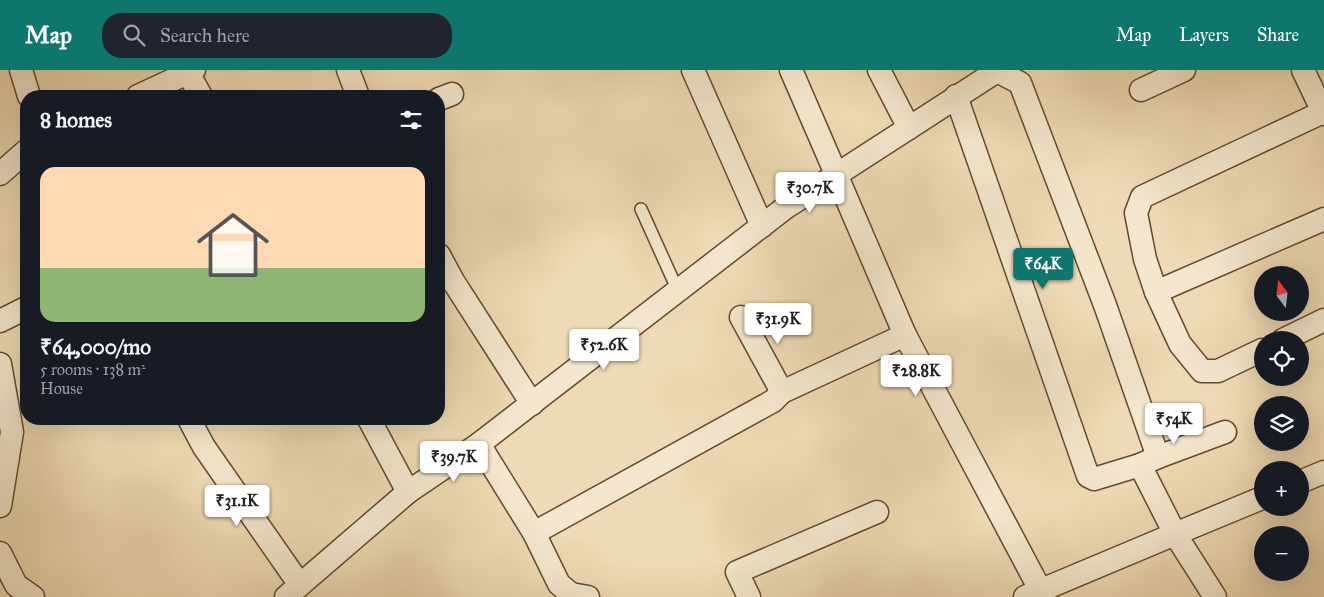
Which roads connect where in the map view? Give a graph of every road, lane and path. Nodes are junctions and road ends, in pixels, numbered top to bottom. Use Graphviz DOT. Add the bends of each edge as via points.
graph roads {
  1 [pos="21,70"];
  2 [pos="348,70"];
  3 [pos="693,70"];
  4 [pos="790,70"];
  5 [pos="879,70"];
  6 [pos="997,70"];
  7 [pos="1184,70"];
  8 [pos="1303,70"];
  9 [pos="191,72"];
  10 [pos="27,90"];
  11 [pos="151,90"];
  12 [pos="198,90"];
  13 [pos="356,90"];
  14 [pos="1141,90"];
  15 [pos="956,96"];
  16 [pos="1324,113"];
  17 [pos="909,128"];
  18 [pos="20,156"];
  19 [pos="0,174"];
  20 [pos="836,174"];
  21 [pos="641,209"];
  22 [pos="1324,219"];
  23 [pos="762,226"];
  24 [pos="445,266"];
  25 [pos="678,291"];
  26 [pos="1156,292"];
  27 [pos="20,311"];
  28 [pos="741,317"];
  29 [pos="1324,320"];
  30 [pos="0,321"];
  31 [pos="1301,331"];
  32 [pos="905,335"];
  33 [pos="1254,354"];
  34 [pos="0,364"];
  35 [pos="782,392"];
  36 [pos="532,404"];
  37 [pos="192,425"];
  38 [pos="372,425"];
  39 [pos="1225,432"];
  40 [pos="479,444"];
  41 [pos="1149,461"];
  42 [pos="1324,472"];
  43 [pos="1309,478"];
  44 [pos="408,492"];
  45 [pos="1254,501"];
  46 [pos="0,506"];
  47 [pos="877,512"];
  48 [pos="534,533"];
  49 [pos="1175,534"];
  50 [pos="0,553"];
  51 [pos="293,591"];
  52 [pos="1036,595"];
  53 [pos="33,597"];
  54 [pos="588,597"];
  55 [pos="748,597"];
  56 [pos="1216,597"];
  1 -- 10 [label="street"];
  2 -- 13 [label="street"];
  3 -- 23 [label="street"];
  4 -- 20 [label="street"];
  5 -- 17 [label="street"];
  6 -- 15 [label="street"];
  6 -- 41 [label="street" via="1020,83 1105,305"];
  7 -- 14 [label="street"];
  8 -- 16 [label="street"];
  9 -- 11 [label="street"];
  9 -- 12 [label="street"];
  15 -- 17 [label="street"];
  15 -- 41 [label="street" via="1088,476 1094,479"];
  16 -- 26 [label="street" via="1142,197 1136,213 1145,259"];
  17 -- 20 [label="street"];
  18 -- 19 [label="street"];
  20 -- 23 [label="street"];
  20 -- 32 [label="street"];
  21 -- 25 [label="lane"];
  22 -- 26 [label="street"];
  23 -- 25 [label="street"];
  24 -- 36 [label="street"];
  25 -- 36 [label="street"];
  26 -- 33 [label="street" via="1180,344 1202,371 1218,371"];
  27 -- 30 [label="street"];
  28 -- 35 [label="street"];
  29 -- 31 [label="street"];
  32 -- 35 [label="street"];
  32 -- 52 [label="street"];
  34 -- 46 [label="street" via="12,432"];
  35 -- 48 [label="street" via="773,401"];
  36 -- 40 [label="street"];
  37 -- 51 [label="street"];
  38 -- 44 [label="street"];
  39 -- 41 [label="street"];
  40 -- 44 [label="street"];
  40 -- 48 [label="street"];
  41 -- 49 [label="street"];
  42 -- 43 [label="street"];
  44 -- 51 [label="street"];
  45 -- 49 [label="street"];
  47 -- 55 [label="street" via="737,572"];
  48 -- 54 [label="street" via="559,584 571,594"];
  49 -- 52 [label="street"];
  49 -- 56 [label="street"];
  50 -- 53 [label="street" via="16,584"];
}
